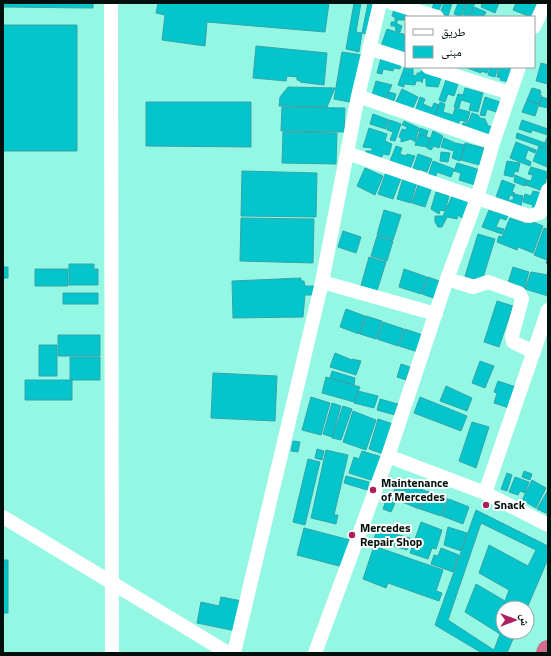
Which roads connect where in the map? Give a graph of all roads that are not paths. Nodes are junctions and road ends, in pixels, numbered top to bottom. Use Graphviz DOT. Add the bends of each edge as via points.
graph roads {
  1 [pos="111,3"];
  2 [pos="380,3"];
  3 [pos="392,3"];
  4 [pos="545,3"];
  5 [pos="434,16"];
  6 [pos="535,25"];
  7 [pos="369,48"];
  8 [pos="405,60"];
  9 [pos="431,68"];
  10 [pos="519,68"];
  11 [pos="510,94"];
  12 [pos="358,96"];
  13 [pos="493,143"];
  14 [pos="347,153"];
  15 [pos="548,190"];
  16 [pos="477,198"];
  17 [pos="447,279"];
  18 [pos="322,282"];
  19 [pos="548,310"];
  20 [pos="436,314"];
  21 [pos="534,352"];
  22 [pos="388,456"];
  23 [pos="485,493"];
  24 [pos="3,517"];
  25 [pos="548,525"];
  26 [pos="113,583"];
  27 [pos="112,653"];
  28 [pos="228,653"];
  29 [pos="234,653"];
  30 [pos="315,653"];
  1 -- 26 [label="street"];
  2 -- 7 [label="street"];
  3 -- 5 [label="street"];
  4 -- 6 [label="street"];
  7 -- 8 [label="street"];
  7 -- 12 [label="street"];
  9 -- 11 [label="street"];
  10 -- 11 [label="street"];
  11 -- 13 [label="street"];
  12 -- 13 [label="street"];
  12 -- 14 [label="street"];
  13 -- 16 [label="street"];
  14 -- 16 [label="street"];
  14 -- 18 [label="street"];
  15 -- 16 [label="street" via="540,213 536,216 529,216"];
  16 -- 17 [label="street"];
  17 -- 20 [label="street"];
  17 -- 21 [label="street" via="473,287 488,282 519,293 522,299 512,336 513,342"];
  18 -- 20 [label="street"];
  18 -- 29 [label="street"];
  19 -- 21 [label="street"];
  20 -- 22 [label="street"];
  21 -- 23 [label="street"];
  22 -- 23 [label="street"];
  22 -- 30 [label="street"];
  23 -- 25 [label="street"];
  24 -- 26 [label="street"];
  26 -- 27 [label="street"];
  26 -- 28 [label="street"];
}
